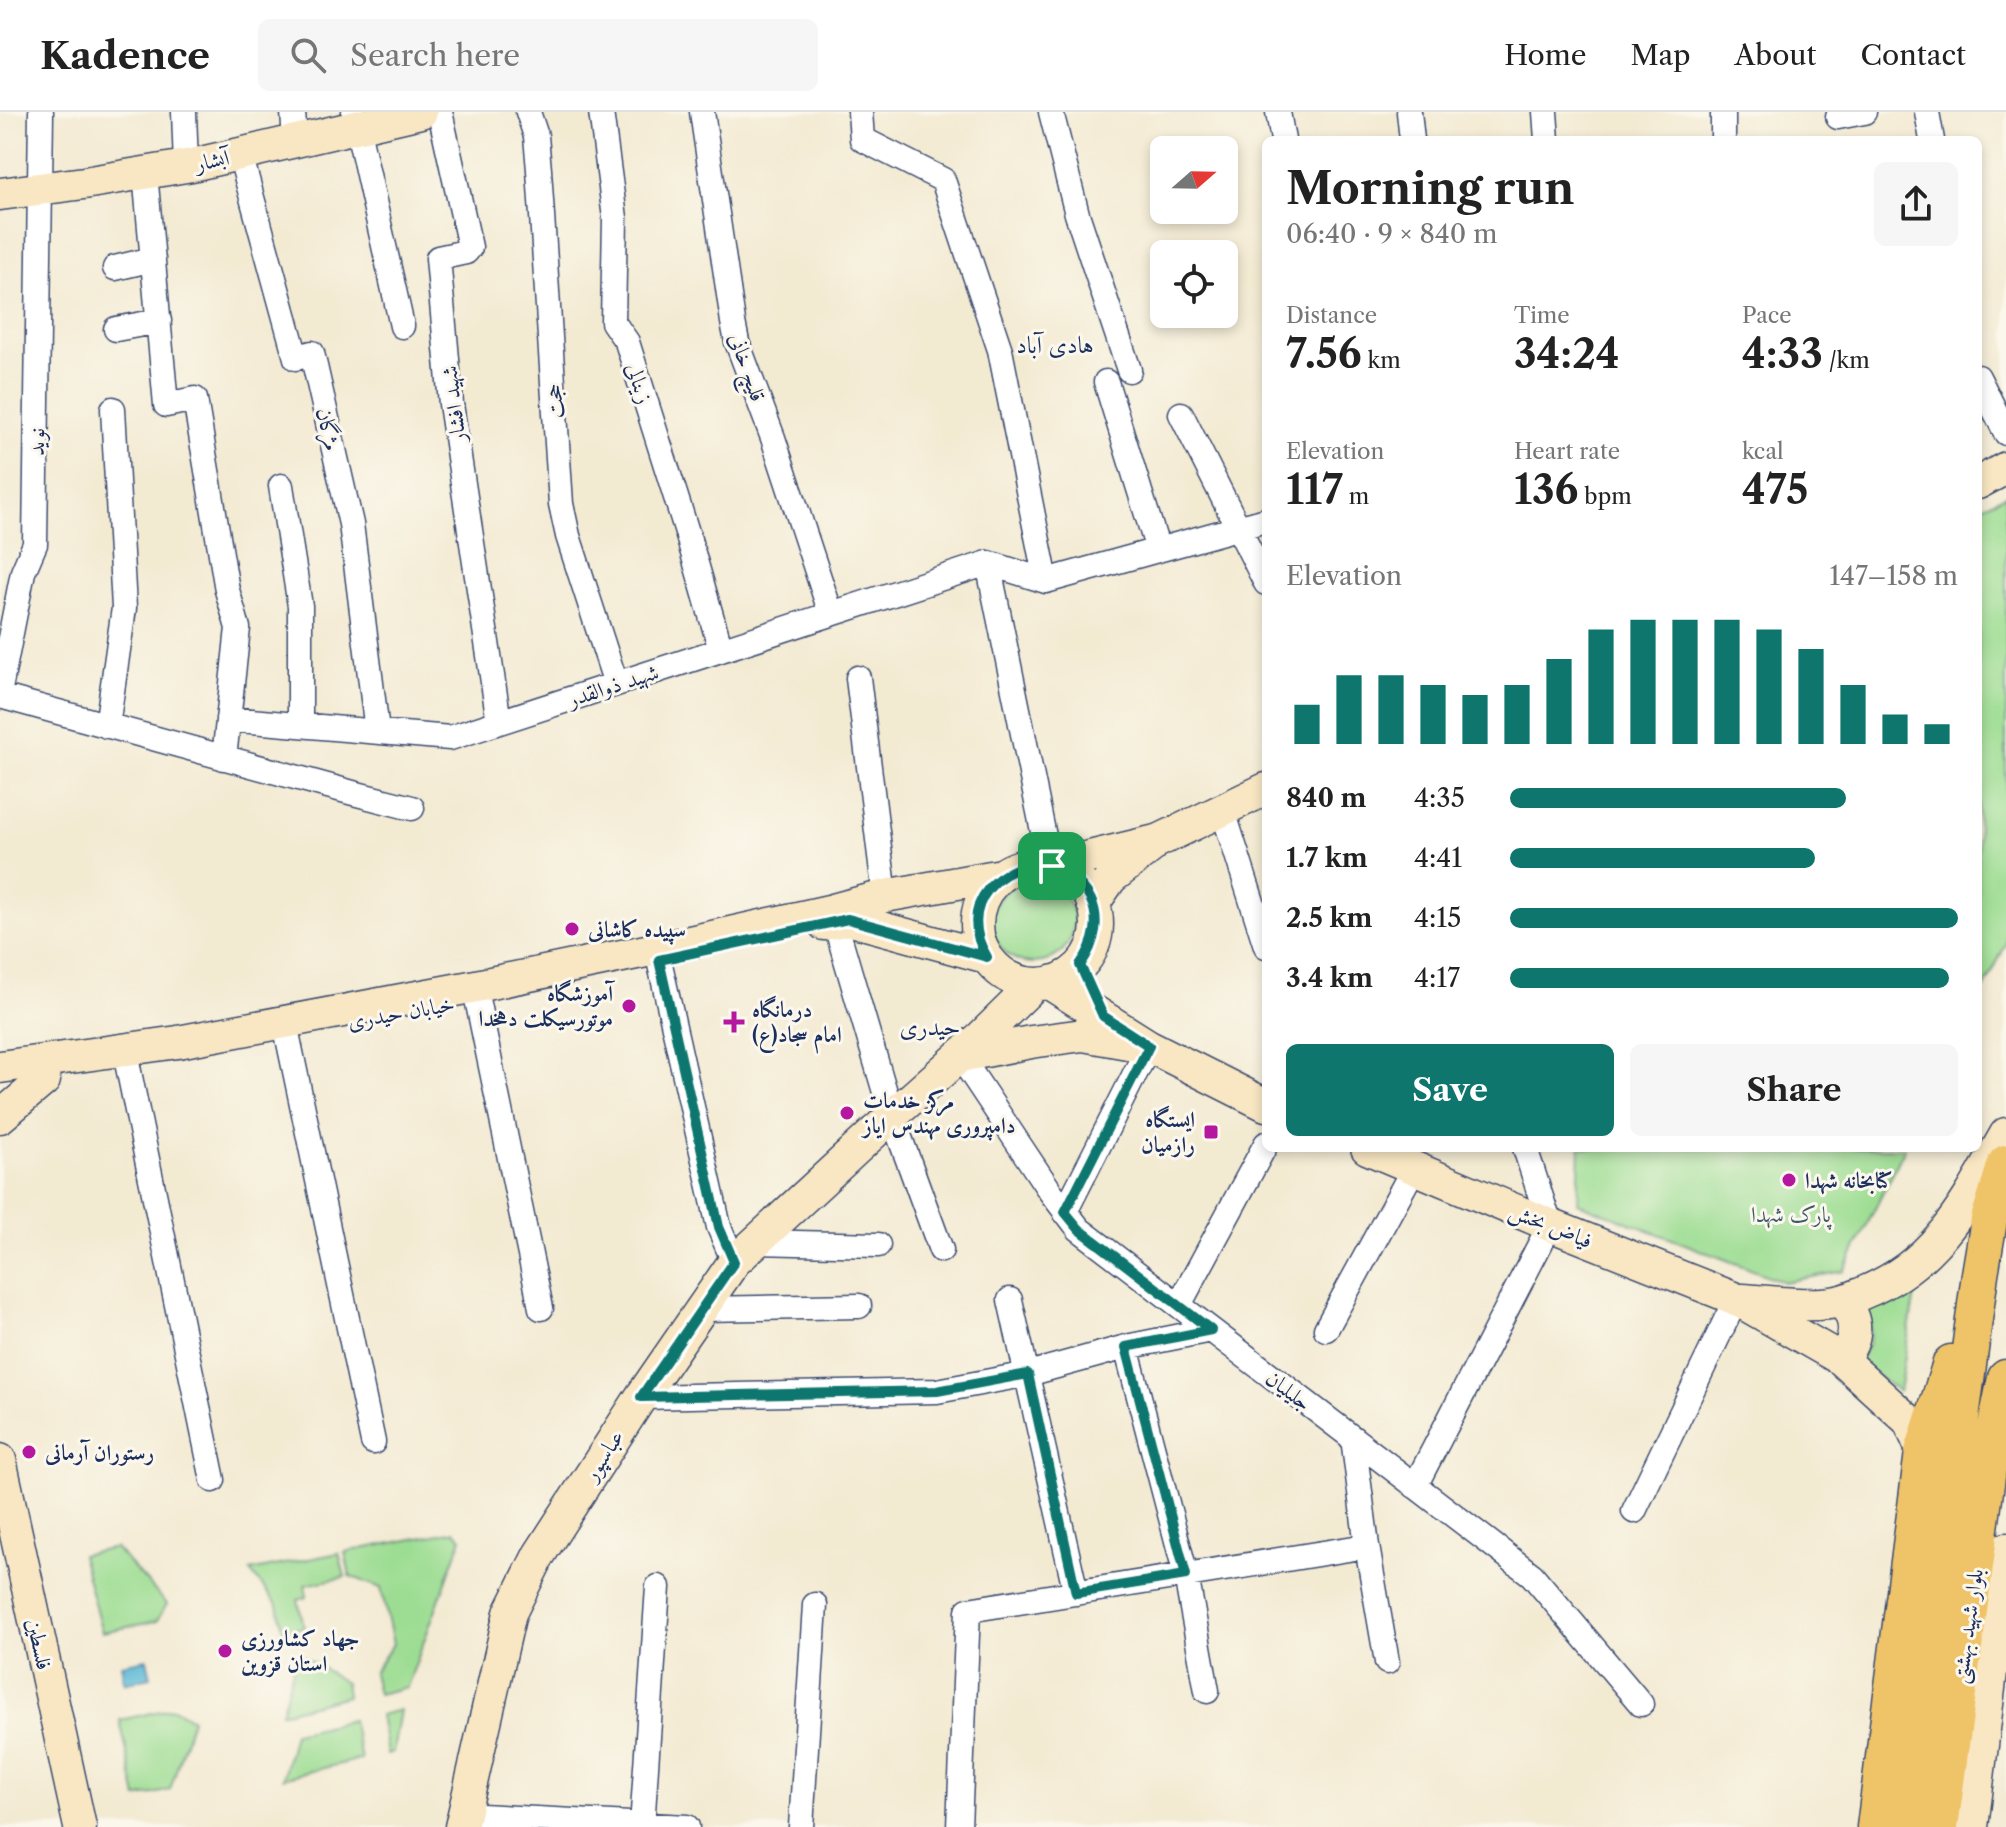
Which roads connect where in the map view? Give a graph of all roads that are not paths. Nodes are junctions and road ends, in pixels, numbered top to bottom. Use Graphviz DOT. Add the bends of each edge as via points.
graph roads {
  1 [pos="41,112"];
  2 [pos="184,112"];
  3 [pos="421,112"];
  4 [pos="440,112"];
  5 [pos="528,112"];
  6 [pos="601,112"];
  7 [pos="702,112"];
  8 [pos="860,112"];
  9 [pos="1051,112"];
  10 [pos="1278,112"];
  11 [pos="1409,112"];
  12 [pos="1545,112"];
  13 [pos="1723,112"];
  14 [pos="1864,112"];
  15 [pos="1927,112"];
  16 [pos="1839,115"];
  17 [pos="355,119"];
  18 [pos="294,127"];
  19 [pos="1282,136"];
  20 [pos="1412,136"];
  21 [pos="1547,136"];
  22 [pos="1723,136"];
  23 [pos="1931,136"];
  24 [pos="240,154"];
  25 [pos="186,166"];
  26 [pos="145,173"];
  27 [pos="39,190"];
  28 [pos="0,194"];
  29 [pos="153,259"];
  30 [pos="115,268"];
  31 [pos="159,321"];
  32 [pos="402,326"];
  33 [pos="116,329"];
  34 [pos="1129,370"];
  35 [pos="1106,382"];
  36 [pos="1982,385"];
  37 [pos="113,409"];
  38 [pos="1181,414"];
  39 [pos="2006,433"];
  40 [pos="2006,468"];
  41 [pos="1982,481"];
  42 [pos="281,486"];
  43 [pos="1262,521"];
  44 [pos="1238,528"];
  45 [pos="1158,550"];
  46 [pos="988,563"];
  47 [pos="1262,575"];
  48 [pos="1046,581"];
  49 [pos="831,614"];
  50 [pos="721,650"];
  51 [pos="858,678"];
  52 [pos="616,684"];
  53 [pos="0,689"];
  54 [pos="0,696"];
  55 [pos="228,719"];
  56 [pos="499,722"];
  57 [pos="300,725"];
  58 [pos="107,726"];
  59 [pos="377,731"];
  60 [pos="224,758"];
  61 [pos="1262,791"];
  62 [pos="412,808"];
  63 [pos="1223,811"];
  64 [pos="1160,840"];
  65 [pos="1052,866"];
  66 [pos="1002,875"];
  67 [pos="885,896"];
  68 [pos="1093,904"];
  69 [pos="843,916"];
  70 [pos="1262,933"];
  71 [pos="987,957"];
  72 [pos="659,960"];
  73 [pos="1080,965"];
  74 [pos="1042,983"];
  75 [pos="477,999"];
  76 [pos="1103,1016"];
  77 [pos="287,1033"];
  78 [pos="1149,1046"];
  79 [pos="960,1056"];
  80 [pos="127,1062"];
  81 [pos="0,1067"];
  82 [pos="44,1080"];
  83 [pos="0,1088"];
  84 [pos="1262,1103"];
  85 [pos="892,1116"];
  86 [pos="0,1117"];
  87 [pos="2006,1134"];
  88 [pos="1262,1151"];
  89 [pos="1376,1152"];
  90 [pos="1526,1152"];
  91 [pos="2006,1163"];
  92 [pos="1414,1168"];
  93 [pos="1065,1212"];
  94 [pos="1550,1225"];
  95 [pos="878,1245"];
  96 [pos="941,1250"];
  97 [pos="745,1252"];
  98 [pos="1980,1274"];
  99 [pos="1736,1299"];
  100 [pos="1010,1300"];
  101 [pos="1842,1301"];
  102 [pos="1179,1305"];
  103 [pos="859,1306"];
  104 [pos="541,1308"];
  105 [pos="702,1309"];
  106 [pos="1326,1329"];
  107 [pos="1211,1330"];
  108 [pos="1126,1347"];
  109 [pos="1841,1359"];
  110 [pos="1028,1374"];
  111 [pos="2006,1378"];
  112 [pos="641,1397"];
  113 [pos="2006,1427"];
  114 [pos="1353,1438"];
  115 [pos="373,1442"];
  116 [pos="1923,1452"];
  117 [pos="0,1460"];
  118 [pos="1989,1461"];
  119 [pos="213,1480"];
  120 [pos="1415,1486"];
  121 [pos="1634,1511"];
  122 [pos="0,1532"];
  123 [pos="1367,1546"];
  124 [pos="2006,1549"];
  125 [pos="1186,1575"];
  126 [pos="658,1587"];
  127 [pos="1076,1593"];
  128 [pos="815,1605"];
  129 [pos="1387,1662"];
  130 [pos="1207,1691"];
  131 [pos="1641,1704"];
  132 [pos="462,1821"];
  133 [pos="642,1826"];
  134 [pos="64,1827"];
  135 [pos="80,1827"];
  136 [pos="687,1827"];
  137 [pos="801,1827"];
  138 [pos="959,1827"];
  139 [pos="1875,1827"];
  140 [pos="1907,1827"];
  141 [pos="1940,1827"];
  142 [pos="1972,1827"];
  1 -- 27 [label="street, نوید"];
  2 -- 25 [label="street"];
  3 -- 17 [label="street, آبشار"];
  4 -- 56 [label="street, شهید افشار" via="470,247 438,258 451,404"];
  5 -- 52 [label="street, حجت" via="539,170 561,504"];
  6 -- 50 [label="street, زینالی" via="615,218 613,322 627,342"];
  7 -- 49 [label="street, قلیچ خانی" via="737,342"];
  8 -- 48 [label="street" via="862,139 943,180 1000,350"];
  9 -- 34 [label="street" via="1077,214"];
  10 -- 19 [label="street"];
  11 -- 20 [label="street"];
  12 -- 21 [label="street"];
  13 -- 22 [label="street"];
  14 -- 16 [label="street"];
  15 -- 23 [label="street"];
  17 -- 18 [label="street, آبشار"];
  17 -- 32 [label="street"];
  18 -- 24 [label="street, آبشار"];
  24 -- 25 [label="street, آبشار"];
  24 -- 59 [label="street, مژگان" via="296,358 312,353 351,524"];
  25 -- 26 [label="street, آبشار"];
  26 -- 27 [label="street, آبشار"];
  26 -- 29 [label="street"];
  27 -- 28 [label="street, آبشار"];
  27 -- 53 [label="street, نوید" via="35,544 23,572"];
  29 -- 30 [label="street"];
  29 -- 31 [label="street"];
  31 -- 33 [label="street"];
  31 -- 55 [label="street" via="166,405 195,399 238,628"];
  35 -- 45 [label="street"];
  36 -- 39 [label="street"];
  37 -- 58 [label="street" via="124,608"];
  38 -- 44 [label="street"];
  40 -- 41 [label="street"];
  42 -- 57 [label="street" via="300,606"];
  43 -- 44 [label="street"];
  44 -- 45 [label="street"];
  44 -- 47 [label="street"];
  45 -- 48 [label="street"];
  46 -- 48 [label="street"];
  46 -- 49 [label="street, شهید ذوالقدر"];
  46 -- 65 [label="street"];
  49 -- 50 [label="street, شهید ذوالقدر"];
  50 -- 52 [label="street, شهید ذوالقدر"];
  51 -- 67 [label="street"];
  52 -- 56 [label="street, شهید ذوالقدر"];
  54 -- 58 [label="street"];
  55 -- 57 [label="street, شهید ذوالقدر"];
  55 -- 60 [label="street"];
  56 -- 59 [label="street, شهید ذوالقدر" via="450,738"];
  57 -- 59 [label="street, شهید ذوالقدر"];
  58 -- 60 [label="street"];
  60 -- 62 [label="street"];
  61 -- 63 [label="street"];
  63 -- 64 [label="street"];
  63 -- 70 [label="street"];
  64 -- 65 [label="street"];
  64 -- 68 [label="street" via="1111,878"];
  65 -- 66 [label="street" via="1034,864"];
  65 -- 68 [label="street" via="1084,887"];
  66 -- 67 [label="street"];
  66 -- 71 [label="street" via="980,904 979,941"];
  67 -- 69 [label="street"];
  68 -- 73 [label="street" via="1095,936"];
  69 -- 71 [label="street"];
  69 -- 72 [label="street, خیابان حیدری"];
  69 -- 81 [label="street, خیابان حیدری" via="208,1037"];
  69 -- 85 [label="street"];
  71 -- 74 [label="street" via="1016,981"];
  72 -- 75 [label="street, خیابان حیدری"];
  72 -- 97 [label="street" via="719,1227"];
  73 -- 74 [label="street"];
  73 -- 76 [label="street"];
  74 -- 76 [label="street"];
  74 -- 79 [label="street, عباسپور"];
  75 -- 77 [label="street, خیابان حیدری"];
  75 -- 104 [label="street"];
  76 -- 78 [label="street"];
  77 -- 80 [label="street, خیابان حیدری"];
  77 -- 115 [label="street"];
  78 -- 79 [label="street" via="1083,1035"];
  78 -- 84 [label="street"];
  78 -- 93 [label="street"];
  79 -- 85 [label="street, عباسپور"];
  79 -- 93 [label="street, جلیلیان"];
  80 -- 82 [label="street, خیابان حیدری"];
  80 -- 119 [label="street"];
  82 -- 83 [label="street, خیابان حیدری"];
  82 -- 86 [label="street"];
  85 -- 96 [label="street"];
  85 -- 97 [label="street, عباسپور"];
  87 -- 101 [label="street" via="1960,1214 1921,1259 1887,1283"];
  88 -- 102 [label="street"];
  89 -- 92 [label="street, فیاض بخش"];
  90 -- 94 [label="street"];
  91 -- 98 [label="main road"];
  92 -- 94 [label="street, فیاض بخش"];
  92 -- 106 [label="street"];
  93 -- 102 [label="street, جلیلیان" via="1079,1229"];
  94 -- 99 [label="street, فیاض بخش"];
  94 -- 120 [label="street"];
  95 -- 97 [label="street"];
  97 -- 105 [label="street, عباسپور"];
  98 -- 116 [label="main road"];
  98 -- 140 [label="main road"];
  99 -- 101 [label="street"];
  99 -- 109 [label="street"];
  99 -- 121 [label="street"];
  100 -- 110 [label="street"];
  101 -- 109 [label="street" via="1853,1317 1855,1335"];
  102 -- 107 [label="street, جلیلیان"];
  103 -- 105 [label="street"];
  105 -- 112 [label="street, عباسپور"];
  107 -- 108 [label="street"];
  107 -- 114 [label="street, جلیلیان"];
  108 -- 110 [label="street"];
  108 -- 125 [label="street"];
  109 -- 116 [label="street" via="1909,1421"];
  110 -- 112 [label="street" via="937,1391"];
  110 -- 127 [label="street"];
  111 -- 118 [label="main road, بلوار شهید بهشتی"];
  112 -- 132 [label="street, عباسپور" via="539,1555 510,1613"];
  113 -- 118 [label="street"];
  114 -- 120 [label="street, جلیلیان"];
  114 -- 123 [label="street"];
  116 -- 139 [label="main road"];
  117 -- 135 [label="street, فلسطین"];
  118 -- 141 [label="main road, بلوار شهید بهشتی"];
  120 -- 131 [label="street, جلیلیان" via="1532,1575"];
  122 -- 134 [label="street, فلسطین"];
  123 -- 125 [label="street"];
  123 -- 129 [label="street"];
  124 -- 142 [label="street"];
  125 -- 127 [label="street"];
  125 -- 130 [label="street"];
  126 -- 133 [label="street"];
  127 -- 138 [label="street" via="968,1610"];
  128 -- 137 [label="street"];
  132 -- 133 [label="street"];
  133 -- 136 [label="street"];
}
